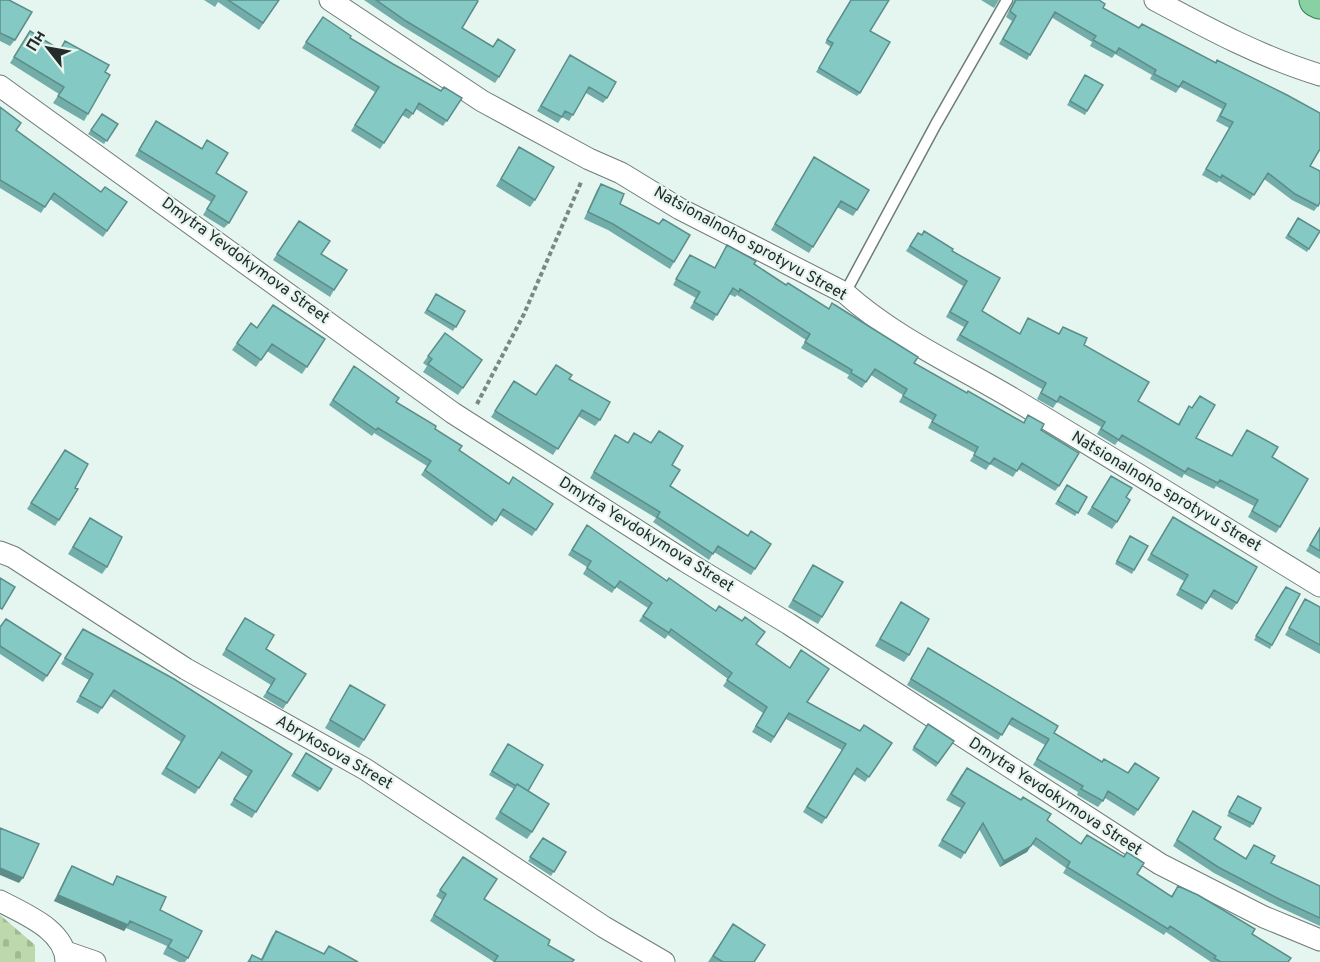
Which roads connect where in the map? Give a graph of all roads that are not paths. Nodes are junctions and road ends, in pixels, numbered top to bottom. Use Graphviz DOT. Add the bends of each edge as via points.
graph roads {
  1 [pos="330,0"];
  2 [pos="1008,0"];
  3 [pos="1155,0"];
  4 [pos="1320,75"];
  5 [pos="0,86"];
  6 [pos="845,293"];
  7 [pos="0,552"];
  8 [pos="1320,586"];
  9 [pos="0,901"];
  10 [pos="1320,940"];
  11 [pos="66,957"];
  12 [pos="94,962"];
  13 [pos="664,962"];
  1 -- 6 [label="street, Natsionalnoho sprotyvu Street" via="482,101"];
  2 -- 6 [label="lane"];
  3 -- 4 [label="street" via="1230,40"];
  5 -- 10 [label="street, Dmytra Yevdokymova Street" via="468,422 1160,864 1264,917"];
  6 -- 8 [label="street, Natsionalnoho sprotyvu Street" via="867,314 923,349 1008,396"];
  7 -- 13 [label="street, Abrykosova Street" via="186,669 365,769 604,927"];
  9 -- 11 [label="street" via="43,924"];
  11 -- 12 [label="street"];
}
